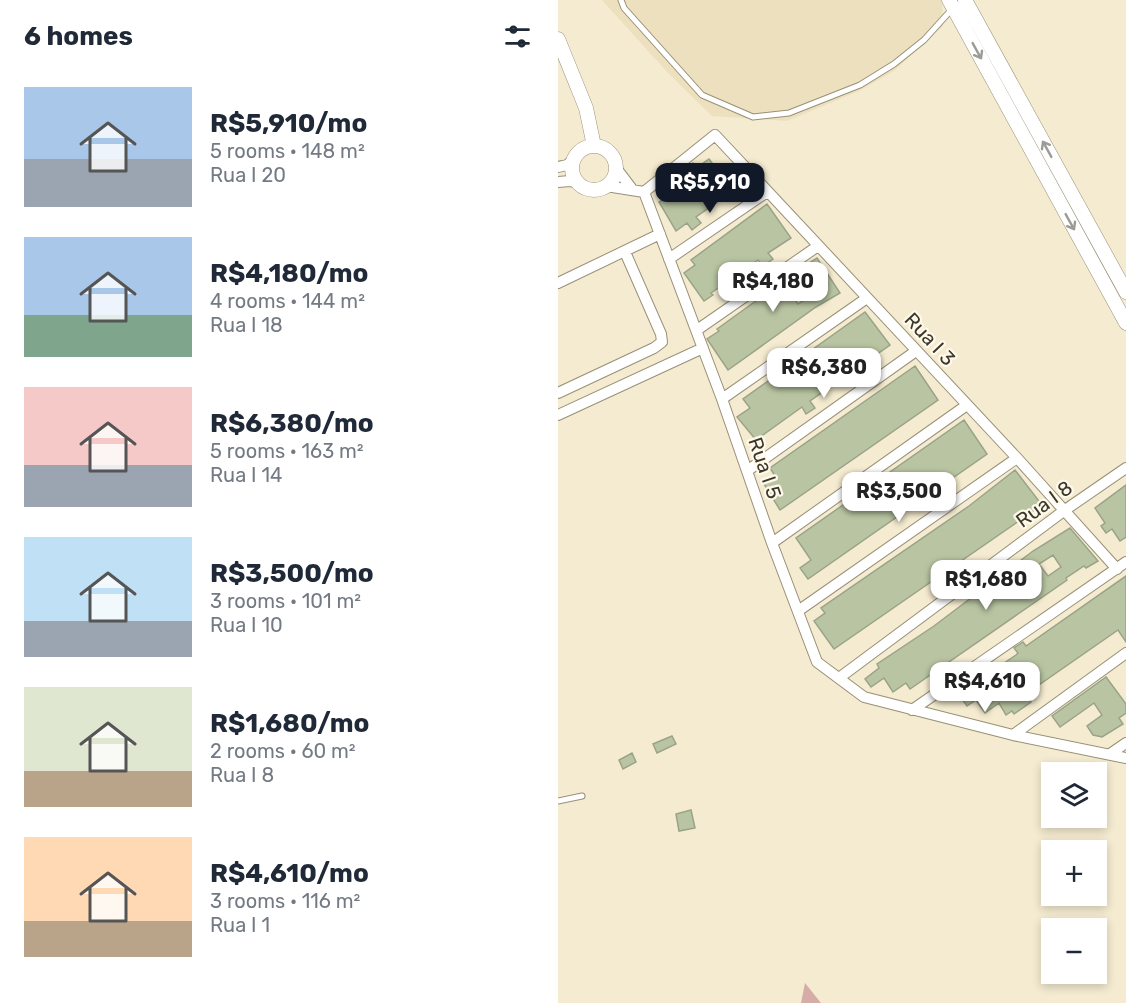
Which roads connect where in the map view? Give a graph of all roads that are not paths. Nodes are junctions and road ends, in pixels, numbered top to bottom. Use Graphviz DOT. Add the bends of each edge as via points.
graph roads {
  1 [pos="621,0"];
  2 [pos="958,2"];
  3 [pos="558,39"];
  4 [pos="594,146"];
  5 [pos="574,159"];
  6 [pos="558,167"];
  7 [pos="616,168"];
  8 [pos="558,182"];
  9 [pos="578,183"];
  10 [pos="606,186"];
  11 [pos="632,189"];
  12 [pos="645,192"];
  13 [pos="767,192"];
  14 [pos="660,234"];
  15 [pos="818,246"];
  16 [pos="625,252"];
  17 [pos="669,259"];
  18 [pos="558,282"];
  19 [pos="1126,292"];
  20 [pos="867,298"];
  21 [pos="1126,323"];
  22 [pos="697,330"];
  23 [pos="703,348"];
  24 [pos="916,351"];
  25 [pos="558,393"];
  26 [pos="722,399"];
  27 [pos="967,405"];
  28 [pos="558,415"];
  29 [pos="1017,458"];
  30 [pos="1126,468"];
  31 [pos="747,471"];
  32 [pos="1065,510"];
  33 [pos="772,543"];
  34 [pos="1122,565"];
  35 [pos="798,610"];
  36 [pos="1126,653"];
  37 [pos="839,678"];
  38 [pos="912,710"];
  39 [pos="1012,735"];
  40 [pos="1126,743"];
  41 [pos="1110,754"];
  42 [pos="1126,758"];
  43 [pos="582,796"];
  44 [pos="558,801"];
  1 -- 2 [label="lane" via="702,95 753,117 789,113 860,85 924,40"];
  19 -- 2 [label="street, one-way"];
  2 -- 21 [label="street, one-way"];
  3 -- 4 [label="street" via="586,108"];
  4 -- 5 [label="street" via="580,151"];
  4 -- 7 [label="street" via="615,158"];
  5 -- 6 [label="street"];
  5 -- 9 [label="street" via="573,174"];
  7 -- 10 [label="street" via="614,179"];
  7 -- 11 [label="street"];
  8 -- 9 [label="street"];
  9 -- 10 [label="street" via="592,189"];
  10 -- 11 [label="street"];
  11 -- 12 [label="street"];
  12 -- 13 [label="street, Rua I 3" via="715,135"];
  12 -- 14 [label="street, Rua I 5"];
  13 -- 15 [label="street, Rua I 3"];
  13 -- 17 [label="street"];
  14 -- 16 [label="street"];
  14 -- 17 [label="street, Rua I 5"];
  15 -- 20 [label="street, Rua I 3"];
  15 -- 22 [label="street"];
  16 -- 18 [label="street"];
  16 -- 25 [label="street" via="662,342"];
  17 -- 22 [label="street, Rua I 5"];
  20 -- 24 [label="street, Rua I 3"];
  20 -- 26 [label="street"];
  22 -- 23 [label="street, Rua I 5"];
  23 -- 26 [label="street, Rua I 5"];
  23 -- 28 [label="street"];
  24 -- 27 [label="street, Rua I 3"];
  24 -- 31 [label="street"];
  26 -- 31 [label="street, Rua I 5"];
  27 -- 29 [label="street, Rua I 3"];
  27 -- 33 [label="street"];
  29 -- 32 [label="street, Rua I 3"];
  29 -- 35 [label="street"];
  30 -- 32 [label="street, Rua I 8"];
  31 -- 33 [label="street, Rua I 5"];
  32 -- 34 [label="street, Rua I 3"];
  32 -- 37 [label="street, Rua I 8"];
  33 -- 35 [label="street, Rua I 5"];
  34 -- 38 [label="street"];
  35 -- 37 [label="street, Rua I 5" via="817,662"];
  36 -- 39 [label="street"];
  37 -- 38 [label="street, Rua I 5" via="864,697"];
  38 -- 39 [label="street, Rua I 5"];
  39 -- 41 [label="street, Rua I 5"];
  40 -- 41 [label="street"];
  41 -- 42 [label="street, Rua I 5"];
  43 -- 44 [label="lane"];
}
